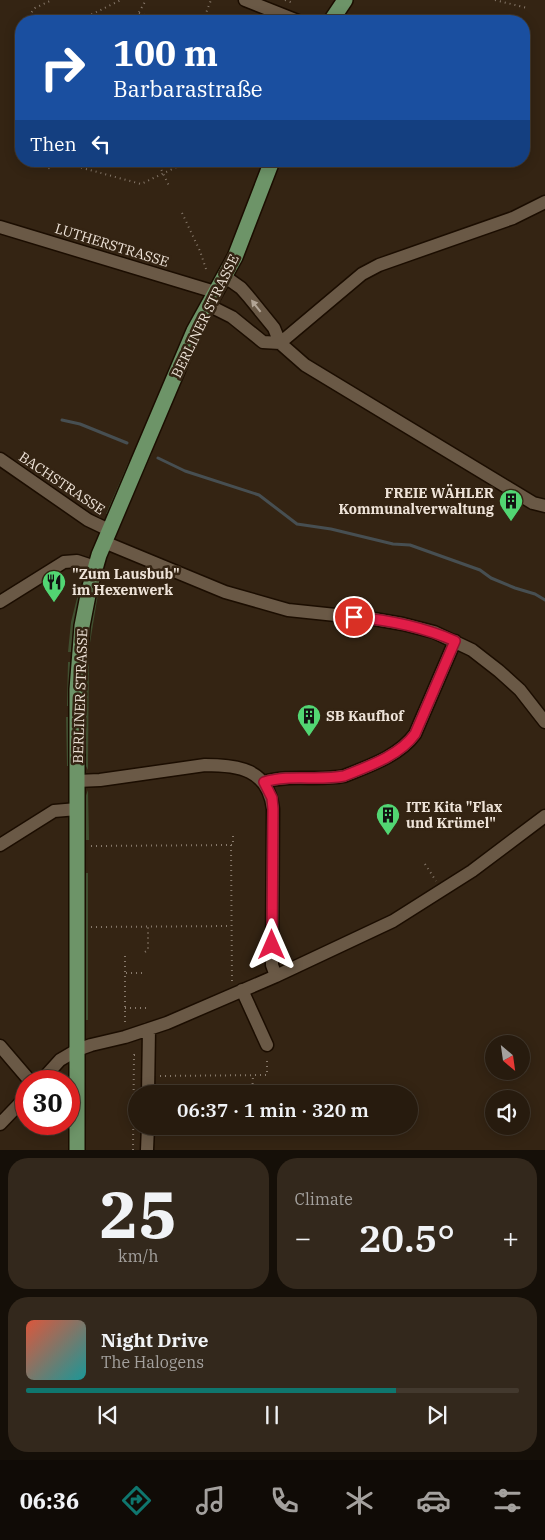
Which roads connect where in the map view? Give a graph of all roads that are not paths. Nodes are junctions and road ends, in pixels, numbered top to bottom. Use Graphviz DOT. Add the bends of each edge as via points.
graph roads {
  1 [pos="245,0"];
  2 [pos="345,0"];
  3 [pos="283,15"];
  4 [pos="335,15"];
  5 [pos="270,167"];
  6 [pos="545,202"];
  7 [pos="0,227"];
  8 [pos="224,276"];
  9 [pos="212,298"];
  10 [pos="280,343"];
  11 [pos="0,459"];
  12 [pos="545,506"];
  13 [pos="106,536"];
  14 [pos="95,567"];
  15 [pos="0,602"];
  16 [pos="455,641"];
  17 [pos="545,722"];
  18 [pos="77,781"];
  19 [pos="264,782"];
  20 [pos="77,809"];
  21 [pos="545,816"];
  22 [pos="0,845"];
  23 [pos="276,976"];
  24 [pos="238,992"];
  25 [pos="149,1029"];
  26 [pos="267,1045"];
  27 [pos="0,1046"];
  28 [pos="77,1050"];
  29 [pos="21,1070"];
  30 [pos="51,1070"];
  31 [pos="76,1070"];
  32 [pos="148,1085"];
  33 [pos="15,1108"];
  34 [pos="0,1124"];
  35 [pos="74,1135"];
  36 [pos="148,1135"];
  37 [pos="78,1150"];
  38 [pos="147,1150"];
  1 -- 3 [label="street"];
  2 -- 4 [label="main road"];
  5 -- 8 [label="main road, BERLINER STRASSE"];
  6 -- 10 [label="street" via="513,218 379,265 362,274"];
  7 -- 9 [label="street, LUTHERSTRASSE"];
  8 -- 9 [label="main road, BERLINER STRASSE"];
  10 -- 8 [label="street, one-way" via="274,328 248,296"];
  9 -- 10 [label="street, LUTHERSTRASSE" via="263,342"];
  9 -- 13 [label="main road, BERLINER STRASSE" via="194,331"];
  10 -- 12 [label="street" via="324,377 528,500"];
  11 -- 13 [label="street, BACHSTRASSE"];
  13 -- 14 [label="main road, BERLINER STRASSE"];
  13 -- 16 [label="street, BACHSTRASSE" via="225,592 288,610 403,624"];
  14 -- 15 [label="street" via="77,561 64,562"];
  14 -- 18 [label="main road, BERLINER STRASSE" via="78,657"];
  16 -- 17 [label="street, BACHSTRASSE" via="499,671 520,690"];
  16 -- 19 [label="street" via="415,734 398,751 344,776 278,778"];
  18 -- 19 [label="street" via="221,765 247,770"];
  18 -- 20 [label="main road, BERLINER STRASSE"];
  19 -- 23 [label="street" via="272,798 273,809 272,965"];
  20 -- 22 [label="street" via="54,812"];
  20 -- 28 [label="main road, BERLINER STRASSE"];
  21 -- 23 [label="street" via="393,922"];
  23 -- 24 [label="street"];
  24 -- 25 [label="street"];
  24 -- 26 [label="street"];
  25 -- 28 [label="street"];
  25 -- 32 [label="street"];
  27 -- 29 [label="street"];
  28 -- 30 [label="street"];
  28 -- 31 [label="main road, BERLINER STRASSE"];
  33 -- 34 [label="street"];
  35 -- 37 [label="main road, BERLINER STRASSE"];
  36 -- 38 [label="street"];
}
